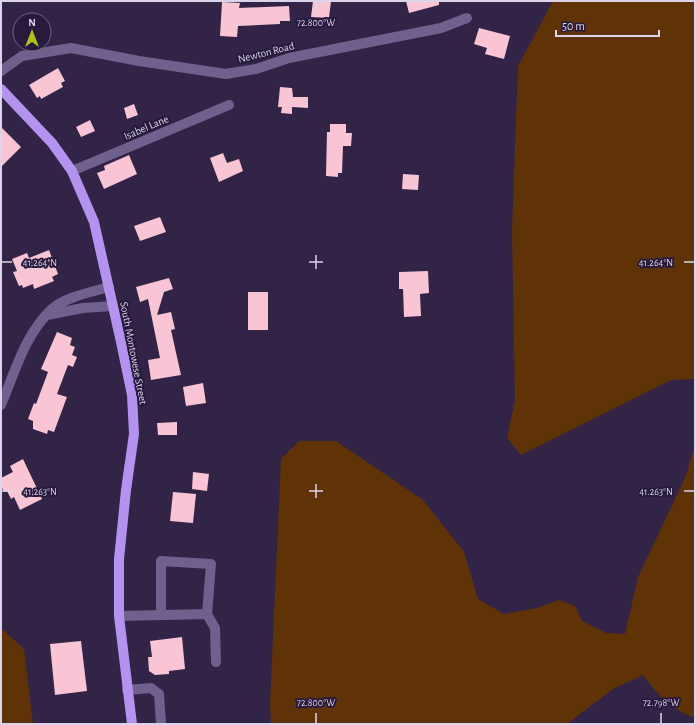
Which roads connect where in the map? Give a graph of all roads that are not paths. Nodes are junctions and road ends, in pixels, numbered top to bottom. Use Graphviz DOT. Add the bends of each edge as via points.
graph roads {
  1 [pos="467,18"];
  2 [pos="1,71"];
  3 [pos="1,89"];
  4 [pos="230,105"];
  5 [pos="72,171"];
  6 [pos="109,286"];
  7 [pos="113,306"];
  8 [pos="47,315"];
  9 [pos="1,405"];
  10 [pos="207,614"];
  11 [pos="161,615"];
  12 [pos="119,616"];
  13 [pos="216,662"];
  14 [pos="128,690"];
  15 [pos="132,724"];
  16 [pos="161,724"];
  1 -- 2 [label="street, Newton Road" via="441,28 289,58 256,69 226,74 70,48 22,56"];
  3 -- 5 [label="main road, South Montowese Street" via="52,143"];
  4 -- 5 [label="street, Isabel Lane"];
  5 -- 6 [label="main road, South Montowese Street" via="94,222"];
  6 -- 7 [label="main road, South Montowese Street"];
  6 -- 8 [label="street" via="72,298 53,308"];
  7 -- 8 [label="street" via="83,308"];
  7 -- 12 [label="main road, South Montowese Street" via="132,395 134,434 119,559"];
  8 -- 9 [label="street" via="34,329"];
  10 -- 11 [label="street"];
  10 -- 11 [label="street" via="211,564 162,561"];
  10 -- 13 [label="street" via="215,628"];
  11 -- 12 [label="street"];
  12 -- 14 [label="main road, South Montowese Street"];
  14 -- 15 [label="main road, South Montowese Street"];
  14 -- 16 [label="street" via="151,688 159,694"];
}
